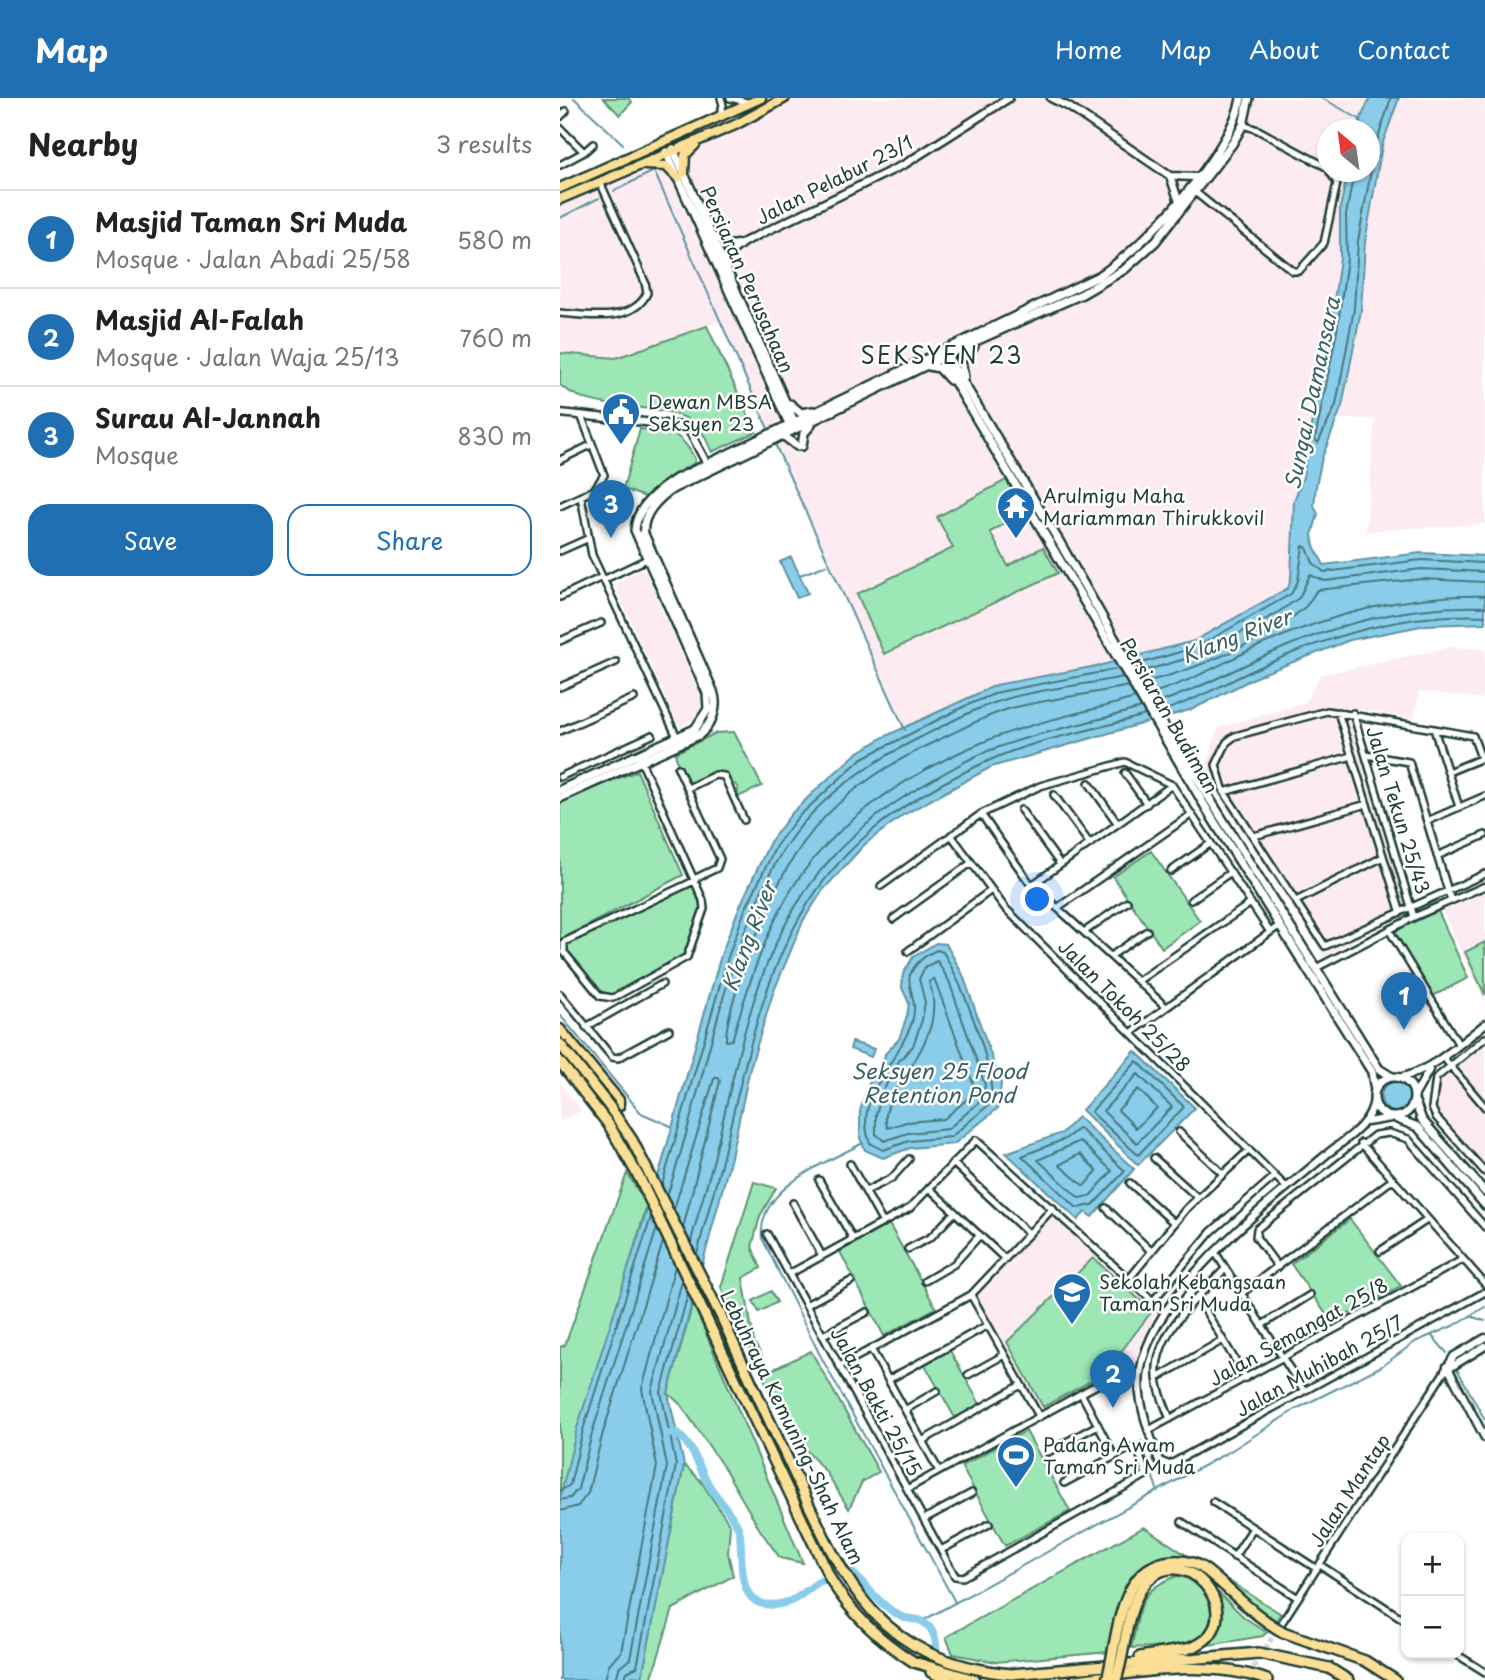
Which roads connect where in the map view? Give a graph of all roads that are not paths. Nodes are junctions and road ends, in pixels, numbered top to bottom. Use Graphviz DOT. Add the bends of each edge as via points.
graph roads {
  1 [pos="722,98"];
  2 [pos="730,98"];
  3 [pos="761,98"];
  4 [pos="785,98"];
  5 [pos="1009,98"];
  6 [pos="1051,98"];
  7 [pos="1241,98"];
  8 [pos="1249,98"];
  9 [pos="752,103"];
  10 [pos="566,111"];
  11 [pos="560,117"];
  12 [pos="715,120"];
  13 [pos="1243,125"];
  14 [pos="560,128"];
  15 [pos="713,135"];
  16 [pos="674,137"];
  17 [pos="593,144"];
  18 [pos="653,146"];
  19 [pos="669,149"];
  20 [pos="584,152"];
  21 [pos="1317,163"];
  22 [pos="560,165"];
  23 [pos="634,167"];
  24 [pos="604,169"];
  25 [pos="589,175"];
  26 [pos="681,176"];
  27 [pos="1170,176"];
  28 [pos="1196,177"];
  29 [pos="600,182"];
  30 [pos="1336,182"];
  31 [pos="560,188"];
  32 [pos="1195,192"];
  33 [pos="560,198"];
  34 [pos="1178,200"];
  35 [pos="711,235"];
  36 [pos="744,242"];
  37 [pos="727,270"];
  38 [pos="560,313"];
  39 [pos="978,340"];
  40 [pos="942,354"];
  41 [pos="926,366"];
  42 [pos="965,393"];
  43 [pos="782,400"];
  44 [pos="839,401"];
  45 [pos="560,413"];
  46 [pos="581,415"];
  47 [pos="813,422"];
  48 [pos="794,427"];
  49 [pos="778,435"];
  50 [pos="591,445"];
  51 [pos="560,460"];
  52 [pos="709,467"];
  53 [pos="581,497"];
  54 [pos="560,506"];
  55 [pos="587,539"];
  56 [pos="560,551"];
  57 [pos="647,559"];
  58 [pos="603,578"];
  59 [pos="560,597"];
  60 [pos="601,623"];
  61 [pos="560,641"];
  62 [pos="616,662"];
  63 [pos="560,687"];
  64 [pos="634,698"];
  65 [pos="1339,712"];
  66 [pos="1353,713"];
  67 [pos="1434,729"];
  68 [pos="1163,730"];
  69 [pos="560,732"];
  70 [pos="652,735"];
  71 [pos="677,737"];
  72 [pos="1366,755"];
  73 [pos="1352,756"];
  74 [pos="1483,757"];
  75 [pos="640,758"];
  76 [pos="599,759"];
  77 [pos="678,768"];
  78 [pos="604,771"];
  79 [pos="1448,772"];
  80 [pos="1125,773"];
  81 [pos="560,777"];
  82 [pos="1089,783"];
  83 [pos="1172,785"];
  84 [pos="688,788"];
  85 [pos="560,790"];
  86 [pos="1224,792"];
  87 [pos="1054,795"];
  88 [pos="1485,796"];
  89 [pos="560,798"];
  90 [pos="1147,804"];
  91 [pos="1367,804"];
  92 [pos="1459,807"];
  93 [pos="1021,810"];
  94 [pos="981,814"];
  95 [pos="1192,814"];
  96 [pos="744,820"];
  97 [pos="1427,821"];
  98 [pos="1118,824"];
  99 [pos="951,835"];
  100 [pos="1485,835"];
  101 [pos="1254,836"];
  102 [pos="1211,843"];
  103 [pos="1090,844"];
  104 [pos="1437,856"];
  105 [pos="1383,857"];
  106 [pos="971,863"];
  107 [pos="1060,864"];
  108 [pos="1171,871"];
  109 [pos="1231,872"];
  110 [pos="1485,874"];
  111 [pos="694,880"];
  112 [pos="1032,885"];
  113 [pos="881,886"];
  114 [pos="1485,886"];
  115 [pos="1448,890"];
  116 [pos="990,891"];
  117 [pos="1191,900"];
  118 [pos="1296,901"];
  119 [pos="1451,901"];
  120 [pos="1127,902"];
  121 [pos="1251,903"];
  122 [pos="1411,905"];
  123 [pos="1057,908"];
  124 [pos="1400,910"];
  125 [pos="1414,917"];
  126 [pos="893,919"];
  127 [pos="1280,925"];
  128 [pos="1389,930"];
  129 [pos="1147,931"];
  130 [pos="1084,932"];
  131 [pos="1270,932"];
  132 [pos="908,951"];
  133 [pos="1111,956"];
  134 [pos="1316,968"];
  135 [pos="1138,981"];
  136 [pos="662,984"];
  137 [pos="626,990"];
  138 [pos="560,994"];
  139 [pos="632,1001"];
  140 [pos="1165,1006"];
  141 [pos="1485,1024"];
  142 [pos="586,1027"];
  143 [pos="560,1029"];
  144 [pos="668,1030"];
  145 [pos="1131,1033"];
  146 [pos="1485,1038"];
  147 [pos="560,1044"];
  148 [pos="1459,1045"];
  149 [pos="1443,1057"];
  150 [pos="560,1062"];
  151 [pos="1435,1063"];
  152 [pos="1451,1066"];
  153 [pos="560,1069"];
  154 [pos="1396,1077"];
  155 [pos="1485,1092"];
  156 [pos="1374,1095"];
  157 [pos="1415,1098"];
  158 [pos="1478,1098"];
  159 [pos="1485,1107"];
  160 [pos="1393,1118"];
  161 [pos="1365,1123"];
  162 [pos="1179,1132"];
  163 [pos="1361,1143"];
  164 [pos="1249,1150"];
  165 [pos="1154,1158"];
  166 [pos="909,1159"];
  167 [pos="953,1163"];
  168 [pos="850,1164"];
  169 [pos="1485,1172"];
  170 [pos="1223,1174"];
  171 [pos="1275,1176"];
  172 [pos="818,1180"];
  173 [pos="1392,1180"];
  174 [pos="1130,1183"];
  175 [pos="929,1188"];
  176 [pos="1287,1188"];
  177 [pos="866,1191"];
  178 [pos="1485,1192"];
  179 [pos="1197,1198"];
  180 [pos="793,1203"];
  181 [pos="1485,1205"];
  182 [pos="1053,1208"];
  183 [pos="1106,1208"];
  184 [pos="954,1212"];
  185 [pos="1427,1220"];
  186 [pos="883,1223"];
  187 [pos="1174,1223"];
  188 [pos="1485,1227"];
  189 [pos="767,1234"];
  190 [pos="1029,1234"];
  191 [pos="980,1236"];
  192 [pos="853,1239"];
  193 [pos="908,1249"];
  194 [pos="1150,1250"];
  195 [pos="1380,1251"];
  196 [pos="1215,1252"];
  197 [pos="822,1256"];
  198 [pos="1005,1259"];
  199 [pos="1462,1260"];
  200 [pos="1278,1267"];
  201 [pos="1226,1269"];
  202 [pos="789,1274"];
  203 [pos="1129,1279"];
  204 [pos="851,1281"];
  205 [pos="925,1281"];
  206 [pos="1485,1284"];
  207 [pos="1485,1292"];
  208 [pos="1242,1293"];
  209 [pos="971,1295"];
  210 [pos="1310,1295"];
  211 [pos="1197,1297"];
  212 [pos="1153,1301"];
  213 [pos="806,1305"];
  214 [pos="867,1312"];
  215 [pos="1165,1312"];
  216 [pos="988,1325"];
  217 [pos="1262,1325"];
  218 [pos="823,1335"];
  219 [pos="1485,1338"];
  220 [pos="1223,1340"];
  221 [pos="1485,1346"];
  222 [pos="871,1349"];
  223 [pos="1004,1355"];
  224 [pos="1283,1358"];
  225 [pos="840,1366"];
  226 [pos="1447,1369"];
  227 [pos="1140,1375"];
  228 [pos="968,1376"];
  229 [pos="1157,1378"];
  230 [pos="1246,1378"];
  231 [pos="888,1380"];
  232 [pos="1021,1385"];
  233 [pos="937,1391"];
  234 [pos="1304,1391"];
  235 [pos="1081,1393"];
  236 [pos="905,1410"];
  237 [pos="1039,1416"];
  238 [pos="1170,1419"];
  239 [pos="1098,1425"];
  240 [pos="1149,1430"];
  241 [pos="1485,1438"];
  242 [pos="922,1441"];
  243 [pos="1048,1452"];
  244 [pos="1114,1456"];
  245 [pos="1169,1465"];
  246 [pos="939,1471"];
  247 [pos="1065,1483"];
  248 [pos="907,1489"];
  249 [pos="972,1493"];
  250 [pos="1213,1502"];
  251 [pos="924,1519"];
  252 [pos="1182,1522"];
  253 [pos="989,1524"];
  254 [pos="1253,1528"];
  255 [pos="941,1550"];
  256 [pos="1234,1557"];
  257 [pos="1318,1567"];
  258 [pos="1298,1598"];
  259 [pos="1401,1618"];
  260 [pos="1281,1629"];
  261 [pos="1464,1658"];
  262 [pos="915,1662"];
  263 [pos="1062,1670"];
  264 [pos="1485,1672"];
  265 [pos="948,1680"];
  266 [pos="975,1680"];
  267 [pos="1075,1680"];
  268 [pos="1107,1680"];
  269 [pos="1116,1680"];
  270 [pos="1267,1680"];
  271 [pos="1348,1680"];
  272 [pos="1395,1680"];
  1 -- 12 [label="street" via="721,113"];
  2 -- 9 [label="street"];
  3 -- 9 [label="main road"];
  4 -- 15 [label="main road"];
  5 -- 36 [label="street, Jalan Pelabur 23/1" via="899,168"];
  6 -- 27 [label="street"];
  7 -- 28 [label="main road" via="1225,139"];
  8 -- 13 [label="main road"];
  9 -- 12 [label="main road"];
  10 -- 11 [label="street"];
  12 -- 16 [label="main road"];
  13 -- 21 [label="street"];
  13 -- 32 [label="main road"];
  14 -- 20 [label="street"];
  15 -- 19 [label="main road"];
  15 -- 26 [label="main road" via="688,149"];
  16 -- 18 [label="main road"];
  16 -- 19 [label="main road"];
  17 -- 20 [label="street"];
  18 -- 19 [label="main road"];
  18 -- 24 [label="main road"];
  19 -- 23 [label="main road"];
  19 -- 26 [label="main road, Persiaran Perusahaan"];
  20 -- 22 [label="street"];
  23 -- 26 [label="main road" via="659,164"];
  23 -- 29 [label="main road"];
  24 -- 25 [label="main road"];
  24 -- 29 [label="main road"];
  25 -- 29 [label="main road"];
  25 -- 31 [label="main road"];
  26 -- 35 [label="main road, Persiaran Perusahaan"];
  26 -- 43 [label="main road, Persiaran Perusahaan"];
  27 -- 28 [label="street"];
  27 -- 34 [label="street"];
  28 -- 34 [label="main road"];
  29 -- 33 [label="main road"];
  29 -- 38 [label="street" via="647,293 620,313"];
  30 -- 32 [label="street" via="1324,243 1299,271 1293,271"];
  32 -- 39 [label="main road" via="1155,242 1125,269 1082,294"];
  34 -- 40 [label="main road" via="1119,263"];
  35 -- 36 [label="street, Jalan Pelabur 23/1" via="729,245"];
  35 -- 37 [label="main road, Persiaran Perusahaan"];
  36 -- 37 [label="street, Jalan Pelabur 23/1" via="730,253"];
  37 -- 43 [label="main road, Persiaran Perusahaan"];
  39 -- 40 [label="main road"];
  39 -- 42 [label="main road" via="961,360"];
  40 -- 41 [label="main road"];
  40 -- 42 [label="main road, Persiaran Budiman"];
  40 -- 44 [label="main road"];
  41 -- 42 [label="main road" via="939,368"];
  41 -- 47 [label="main road"];
  42 -- 68 [label="main road, Persiaran Budiman"];
  43 -- 44 [label="main road" via="801,413"];
  43 -- 48 [label="main road, Persiaran Perusahaan"];
  43 -- 49 [label="main road"];
  44 -- 48 [label="main road"];
  45 -- 46 [label="street"];
  46 -- 50 [label="street"];
  46 -- 52 [label="street" via="682,426"];
  47 -- 48 [label="main road"];
  47 -- 49 [label="main road" via="799,446"];
  48 -- 49 [label="main road"];
  49 -- 52 [label="main road"];
  50 -- 51 [label="street"];
  50 -- 53 [label="street" via="604,475 599,486"];
  52 -- 57 [label="main road" via="676,479 648,502 635,525"];
  52 -- 75 [label="main road" via="659,499 642,527 713,691 715,710 699,735"];
  53 -- 54 [label="street"];
  53 -- 55 [label="street"];
  55 -- 56 [label="street"];
  55 -- 58 [label="street"];
  57 -- 58 [label="street"];
  57 -- 71 [label="main road" via="709,701 701,723"];
  58 -- 59 [label="street"];
  58 -- 71 [label="street"];
  60 -- 61 [label="street"];
  62 -- 63 [label="street"];
  64 -- 69 [label="street"];
  65 -- 66 [label="street"];
  65 -- 73 [label="street, Jalan Tekun 25/43"];
  65 -- 86 [label="street" via="1327,711 1230,738 1216,765"];
  66 -- 67 [label="street"];
  66 -- 72 [label="street, Jalan Tekun 25/43"];
  67 -- 74 [label="street" via="1473,736"];
  67 -- 79 [label="street"];
  68 -- 127 [label="main road, Persiaran Budiman"];
  68 -- 134 [label="main road, Persiaran Budiman"];
  70 -- 76 [label="street"];
  71 -- 75 [label="main road"];
  72 -- 97 [label="street" via="1409,762"];
  72 -- 122 [label="street, Jalan Tekun 25/43"];
  73 -- 86 [label="street"];
  73 -- 91 [label="street, Jalan Tekun 25/43"];
  74 -- 79 [label="street"];
  75 -- 78 [label="main road"];
  75 -- 89 [label="main road"];
  75 -- 111 [label="street"];
  76 -- 78 [label="street"];
  76 -- 81 [label="street"];
  77 -- 84 [label="street"];
  78 -- 85 [label="main road"];
  79 -- 92 [label="street"];
  80 -- 90 [label="street"];
  82 -- 98 [label="street"];
  83 -- 90 [label="street"];
  83 -- 94 [label="street" via="1125,762 1040,786"];
  83 -- 95 [label="street"];
  84 -- 96 [label="street" via="715,775 724,776"];
  84 -- 111 [label="street" via="720,859 717,868"];
  86 -- 101 [label="street"];
  87 -- 103 [label="street"];
  88 -- 92 [label="street"];
  90 -- 98 [label="street"];
  91 -- 101 [label="street"];
  91 -- 105 [label="street, Jalan Tekun 25/43"];
  92 -- 97 [label="street"];
  93 -- 107 [label="street"];
  94 -- 99 [label="street"];
  94 -- 112 [label="street"];
  95 -- 102 [label="street"];
  95 -- 123 [label="street"];
  97 -- 104 [label="street"];
  98 -- 103 [label="street"];
  99 -- 106 [label="street, Jalan Tokoh 25/28"];
  99 -- 113 [label="street"];
  100 -- 104 [label="street"];
  101 -- 118 [label="street"];
  102 -- 108 [label="street"];
  102 -- 109 [label="street"];
  103 -- 107 [label="street"];
  104 -- 115 [label="street"];
  105 -- 118 [label="street"];
  105 -- 124 [label="street, Jalan Tekun 25/43"];
  106 -- 116 [label="street, Jalan Tokoh 25/28"];
  106 -- 126 [label="street"];
  107 -- 112 [label="street"];
  109 -- 117 [label="street"];
  109 -- 121 [label="street"];
  110 -- 115 [label="street"];
  111 -- 137 [label="street" via="704,909 689,955"];
  111 -- 137 [label="street" via="564,942 564,952 600,996 613,998"];
  112 -- 123 [label="street"];
  114 -- 119 [label="street"];
  115 -- 119 [label="street"];
  115 -- 122 [label="street"];
  116 -- 132 [label="street"];
  116 -- 145 [label="street, Jalan Tokoh 25/28"];
  118 -- 124 [label="street" via="1325,946"];
  119 -- 125 [label="street"];
  120 -- 130 [label="street"];
  121 -- 131 [label="street"];
  121 -- 135 [label="street"];
  122 -- 124 [label="street"];
  122 -- 125 [label="street, Jalan Tekun 25/43"];
  123 -- 130 [label="street"];
  125 -- 128 [label="street"];
  127 -- 131 [label="street"];
  127 -- 156 [label="main road, Persiaran Budiman" via="1372,1072"];
  128 -- 134 [label="street"];
  128 -- 148 [label="street"];
  129 -- 133 [label="street"];
  130 -- 133 [label="street"];
  131 -- 140 [label="street"];
  133 -- 135 [label="street"];
  134 -- 154 [label="main road, Persiaran Budiman" via="1380,1069"];
  135 -- 140 [label="street"];
  136 -- 139 [label="street"];
  137 -- 139 [label="street"];
  138 -- 142 [label="street"];
  139 -- 142 [label="street"];
  140 -- 145 [label="street"];
  141 -- 148 [label="street"];
  142 -- 144 [label="street" via="612,1058"];
  143 -- 153 [label="main road" via="614,1093 618,1106 600,1115"];
  145 -- 164 [label="street, Jalan Tokoh 25/28"];
  146 -- 152 [label="street"];
  147 -- 263 [label="highway, Lebuhraya Kemuning-Shah Alam, bridge" via="609,1106 646,1166 833,1556 857,1595 911,1645 945,1661 982,1672"];
  148 -- 149 [label="street"];
  149 -- 151 [label="street"];
  149 -- 152 [label="street"];
  150 -- 262 [label="highway, Lebuhraya Kemuning-Shah Alam, bridge" via="609,1125 640,1179 839,1594 880,1639"];
  151 -- 154 [label="street"];
  151 -- 157 [label="street"];
  152 -- 158 [label="street"];
  152 -- 169 [label="street" via="1436,1078 1432,1108"];
  154 -- 156 [label="main road" via="1385,1079"];
  154 -- 157 [label="main road" via="1407,1081"];
  155 -- 158 [label="street"];
  156 -- 160 [label="main road" via="1377,1108"];
  156 -- 161 [label="street"];
  157 -- 160 [label="main road" via="1404,1116"];
  157 -- 178 [label="main road" via="1422,1120"];
  158 -- 159 [label="street"];
  160 -- 161 [label="street"];
  160 -- 181 [label="main road" via="1418,1127"];
  161 -- 176 [label="street"];
  162 -- 170 [label="street"];
  163 -- 173 [label="street"];
  163 -- 188 [label="street" via="1375,1135 1402,1135"];
  163 -- 200 [label="street" via="1257,1229 1256,1237"];
  164 -- 170 [label="street"];
  164 -- 171 [label="street, Jalan Tokoh 25/28"];
  165 -- 179 [label="street"];
  166 -- 177 [label="street" via="892,1178"];
  167 -- 175 [label="street"];
  167 -- 182 [label="street" via="972,1142 981,1141"];
  167 -- 190 [label="street"];
  168 -- 177 [label="street"];
  170 -- 179 [label="street"];
  171 -- 176 [label="street, Jalan Tokoh 25/28"];
  171 -- 212 [label="street" via="1211,1232"];
  172 -- 192 [label="street"];
  173 -- 185 [label="street"];
  173 -- 200 [label="street"];
  174 -- 187 [label="street"];
  175 -- 184 [label="street"];
  175 -- 186 [label="street" via="910,1208"];
  176 -- 196 [label="street"];
  177 -- 186 [label="street"];
  179 -- 187 [label="street"];
  180 -- 197 [label="street"];
  182 -- 190 [label="street"];
  182 -- 203 [label="street"];
  183 -- 194 [label="street"];
  184 -- 191 [label="street"];
  184 -- 193 [label="street" via="931,1237"];
  185 -- 195 [label="street"];
  185 -- 199 [label="street"];
  186 -- 192 [label="street"];
  187 -- 194 [label="street"];
  189 -- 202 [label="street, Jalan Bakti 25/15"];
  190 -- 198 [label="street"];
  191 -- 198 [label="street"];
  191 -- 205 [label="street" via="954,1264"];
  192 -- 197 [label="street"];
  194 -- 203 [label="street"];
  196 -- 201 [label="street"];
  196 -- 215 [label="street"];
  197 -- 202 [label="street"];
  198 -- 209 [label="street"];
  199 -- 206 [label="street"];
  199 -- 224 [label="street, Jalan Semangat 25/8"];
  200 -- 208 [label="street"];
  201 -- 208 [label="street"];
  201 -- 211 [label="street"];
  202 -- 213 [label="street, Jalan Bakti 25/15"];
  203 -- 212 [label="street"];
  204 -- 213 [label="street"];
  207 -- 234 [label="street, Jalan Muhibah 25/7"];
  208 -- 217 [label="street"];
  209 -- 216 [label="street"];
  209 -- 222 [label="street"];
  210 -- 217 [label="street"];
  211 -- 220 [label="street"];
  211 -- 229 [label="street" via="1177,1318"];
  212 -- 215 [label="street"];
  213 -- 218 [label="street, Jalan Bakti 25/15"];
  214 -- 218 [label="street"];
  215 -- 227 [label="street" via="1147,1347"];
  216 -- 223 [label="street"];
  216 -- 231 [label="street"];
  217 -- 224 [label="street"];
  218 -- 225 [label="street, Jalan Bakti 25/15"];
  219 -- 226 [label="street" via="1454,1356"];
  220 -- 229 [label="street"];
  220 -- 230 [label="street"];
  221 -- 226 [label="street"];
  222 -- 225 [label="street"];
  222 -- 231 [label="street"];
  223 -- 228 [label="street"];
  223 -- 232 [label="street"];
  224 -- 230 [label="street, Jalan Semangat 25/8"];
  224 -- 234 [label="street"];
  225 -- 248 [label="street, Jalan Bakti 25/15"];
  226 -- 241 [label="street"];
  226 -- 257 [label="street, Jalan Mantap"];
  227 -- 235 [label="street" via="1102,1382"];
  227 -- 240 [label="street"];
  229 -- 238 [label="street"];
  230 -- 238 [label="street, Jalan Semangat 25/8"];
  231 -- 236 [label="street"];
  232 -- 237 [label="street"];
  232 -- 242 [label="street"];
  233 -- 236 [label="street"];
  234 -- 245 [label="street, Jalan Muhibah 25/7"];
  235 -- 237 [label="street"];
  235 -- 239 [label="street"];
  236 -- 242 [label="street"];
  237 -- 246 [label="street"];
  238 -- 240 [label="street, Jalan Semangat 25/8"];
  239 -- 243 [label="street"];
  239 -- 244 [label="street"];
  240 -- 245 [label="street" via="1159,1461"];
  242 -- 246 [label="street"];
  244 -- 247 [label="street"];
  244 -- 255 [label="street, Jalan Bakti 25/15" via="1132,1447 1138,1449 1146,1478 963,1577 955,1576"];
  246 -- 248 [label="street"];
  248 -- 251 [label="street, Jalan Bakti 25/15"];
  249 -- 251 [label="street"];
  250 -- 254 [label="street"];
  251 -- 255 [label="street, Jalan Bakti 25/15"];
  252 -- 256 [label="street"];
  253 -- 255 [label="street"];
  254 -- 256 [label="street"];
  254 -- 257 [label="street"];
  256 -- 258 [label="street"];
  257 -- 258 [label="street, Jalan Mantap"];
  257 -- 259 [label="street"];
  258 -- 260 [label="street, Jalan Mantap"];
  260 -- 268 [label="highway, bridge" via="1249,1610 1205,1569 1167,1561 1146,1570 1131,1588"];
  260 -- 272 [label="highway" via="1365,1661"];
  261 -- 264 [label="street"];
  262 -- 265 [label="highway"];
  262 -- 266 [label="highway, Lebuhraya Kemuning-Shah Alam"];
  263 -- 269 [label="highway, bridge" via="1187,1649 1205,1639 1215,1622 1217,1603 1201,1578 1167,1570 1146,1583 1138,1596"];
  263 -- 271 [label="highway, Lebuhraya Kemuning-Shah Alam" via="1259,1653 1329,1668"];
  267 -- 270 [label="highway" via="1198,1669"];
}
